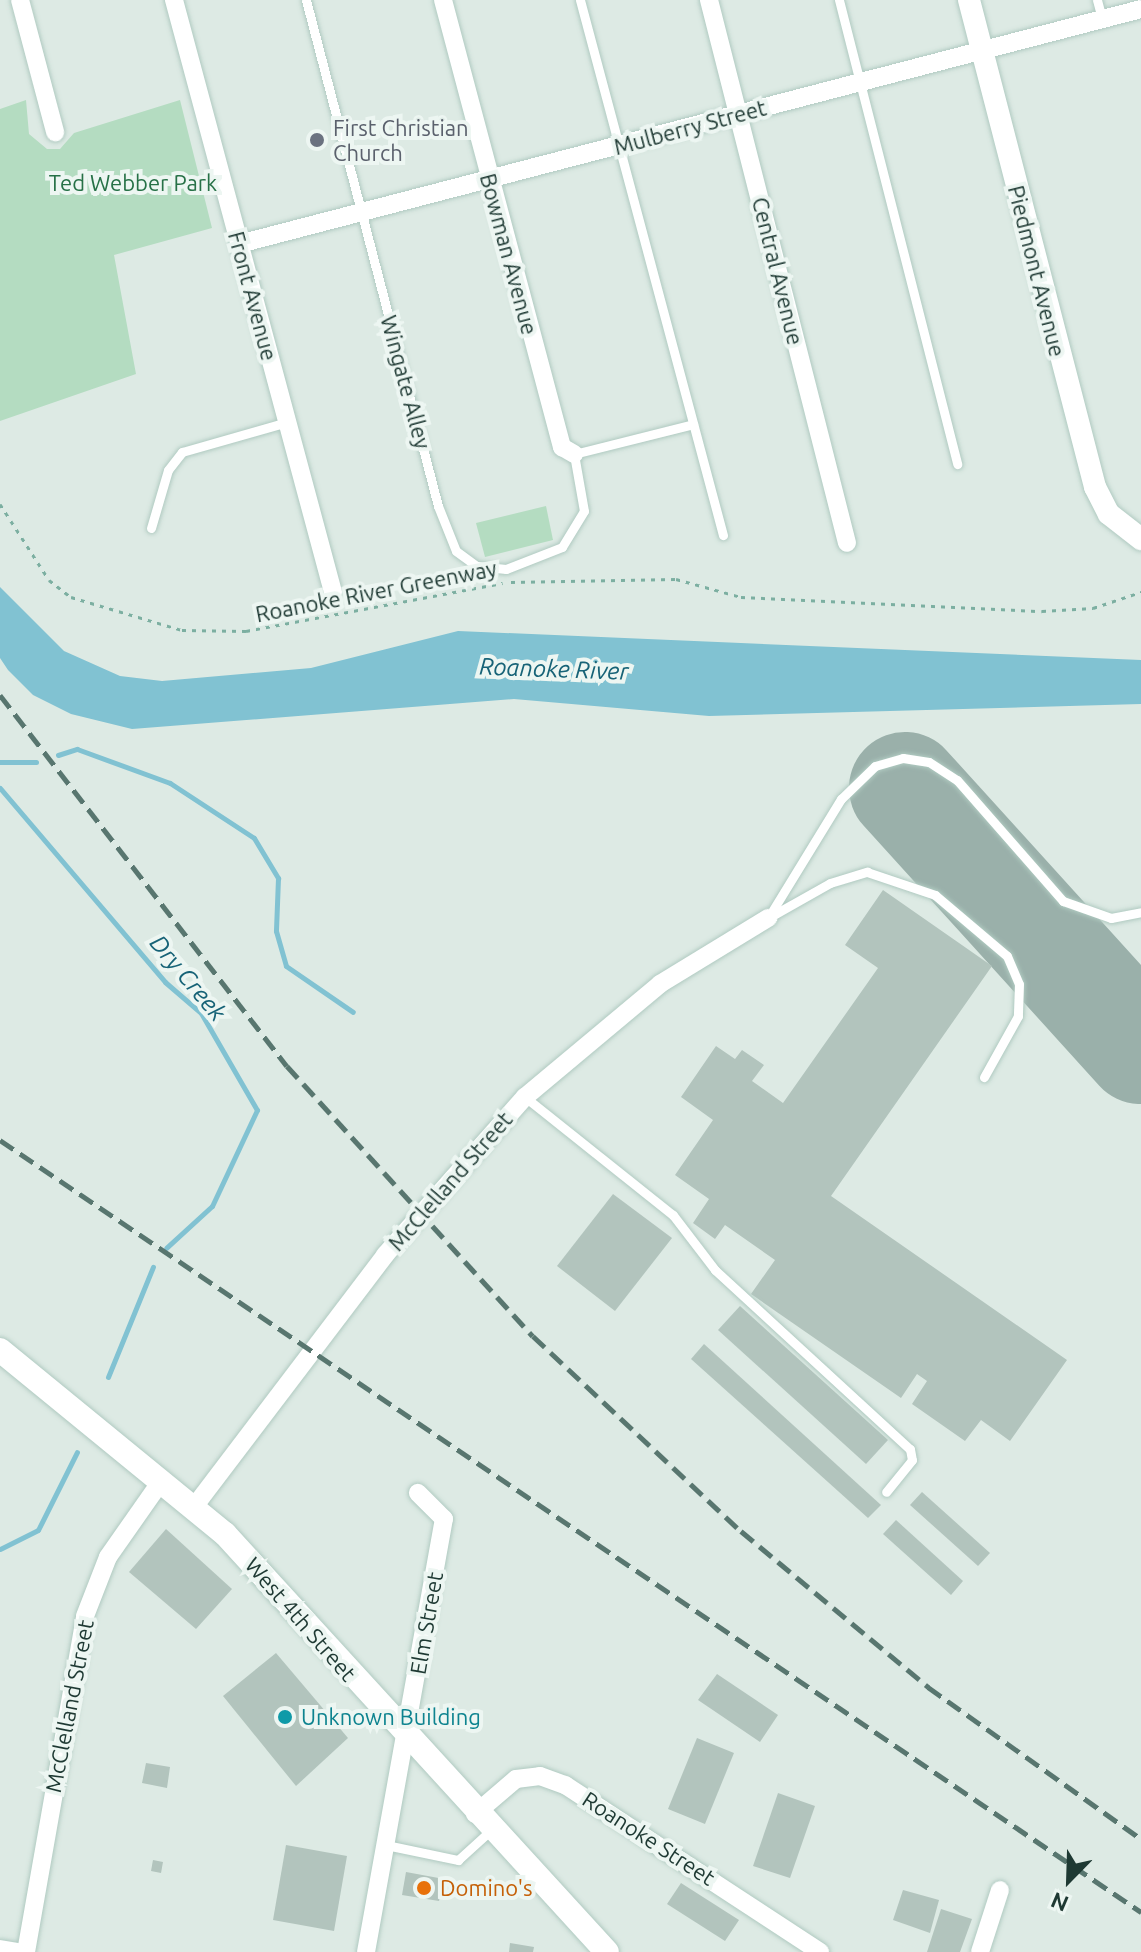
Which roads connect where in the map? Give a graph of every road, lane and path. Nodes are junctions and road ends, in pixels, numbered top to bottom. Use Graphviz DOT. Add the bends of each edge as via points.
graph roads {
  1 [pos="20,0"];
  2 [pos="174,0"];
  3 [pos="306,0"];
  4 [pos="443,0"];
  5 [pos="580,0"];
  6 [pos="709,0"];
  7 [pos="839,0"];
  8 [pos="969,0"];
  9 [pos="1097,0"];
  10 [pos="1141,9"];
  11 [pos="1102,19"];
  12 [pos="981,48"];
  13 [pos="858,83"];
  14 [pos="738,115"];
  15 [pos="55,132"];
  16 [pos="617,146"];
  17 [pos="489,180"];
  18 [pos="362,213"];
  19 [pos="239,244"];
  20 [pos="287,422"];
  21 [pos="693,424"];
  22 [pos="574,454"];
  23 [pos="957,464"];
  24 [pos="0,504"];
  25 [pos="151,528"];
  26 [pos="723,535"];
  27 [pos="1134,535"];
  28 [pos="847,543"];
  29 [pos="333,592"];
  30 [pos="1141,592"];
  31 [pos="1141,912"];
  32 [pos="768,918"];
  33 [pos="984,1077"];
  34 [pos="525,1097"];
  35 [pos="0,1350"];
  36 [pos="162,1480"];
  37 [pos="886,1492"];
  38 [pos="418,1493"];
  39 [pos="194,1507"];
  40 [pos="405,1738"];
  41 [pos="483,1822"];
  42 [pos="386,1845"];
  43 [pos="1000,1890"];
  44 [pos="0,1949"];
  45 [pos="17,1952"];
  46 [pos="26,1952"];
  47 [pos="366,1952"];
  48 [pos="607,1952"];
  49 [pos="820,1952"];
  50 [pos="980,1952"];
  1 -- 15 [label="street"];
  2 -- 19 [label="street, Front Avenue"];
  3 -- 18 [label="lane, Wingate Alley"];
  4 -- 17 [label="street, Bowman Avenue"];
  5 -- 16 [label="lane"];
  6 -- 14 [label="street, Central Avenue"];
  7 -- 13 [label="lane"];
  8 -- 12 [label="street, Piedmont Avenue"];
  9 -- 11 [label="lane"];
  10 -- 11 [label="street, Mulberry Street"];
  11 -- 12 [label="street, Mulberry Street"];
  12 -- 13 [label="street, Mulberry Street"];
  12 -- 27 [label="street, Piedmont Avenue" via="1076,428 1101,501"];
  13 -- 14 [label="street, Mulberry Street"];
  13 -- 23 [label="lane"];
  14 -- 16 [label="street, Mulberry Street"];
  14 -- 28 [label="street, Central Avenue"];
  16 -- 17 [label="street, Mulberry Street"];
  16 -- 21 [label="lane"];
  17 -- 18 [label="street, Mulberry Street"];
  17 -- 22 [label="street, Bowman Avenue" via="562,447"];
  18 -- 19 [label="street, Mulberry Street"];
  18 -- 22 [label="lane, Wingate Alley" via="438,506 456,551 477,566 506,569 562,547 584,511"];
  19 -- 20 [label="street, Front Avenue"];
  20 -- 25 [label="lane" via="182,452 168,470"];
  20 -- 29 [label="street, Front Avenue"];
  21 -- 22 [label="lane"];
  21 -- 26 [label="lane"];
  24 -- 30 [label="path, Roanoke River Greenway" via="49,580 71,597 211,633 453,589 575,576 676,579 741,597 1042,611 1104,606"];
  31 -- 32 [label="lane" via="1111,918 1063,901 957,780 929,762 903,758 875,766 841,799"];
  32 -- 33 [label="lane" via="830,883 867,872 935,895 1007,956 1019,984 1018,1016"];
  32 -- 34 [label="street, McClelland Street" via="660,984"];
  34 -- 37 [label="lane" via="673,1215 715,1270 910,1449 912,1460"];
  34 -- 39 [label="street, McClelland Street" via="385,1255"];
  35 -- 36 [label="main road, West 4th Street"];
  36 -- 39 [label="main road, West 4th Street"];
  36 -- 46 [label="street, McClelland Street" via="108,1557 85,1616"];
  38 -- 40 [label="street, Elm Street" via="444,1519"];
  39 -- 40 [label="main road, West 4th Street" via="267,1577"];
  40 -- 41 [label="main road, West 4th Street"];
  40 -- 42 [label="street, Elm Street"];
  41 -- 42 [label="lane" via="458,1860"];
  41 -- 48 [label="main road, West 4th Street"];
  41 -- 49 [label="street, Roanoke Street" via="516,1779 540,1776 565,1785"];
  42 -- 47 [label="street, Elm Street"];
  43 -- 50 [label="street"];
  44 -- 45 [label="street"];
}
